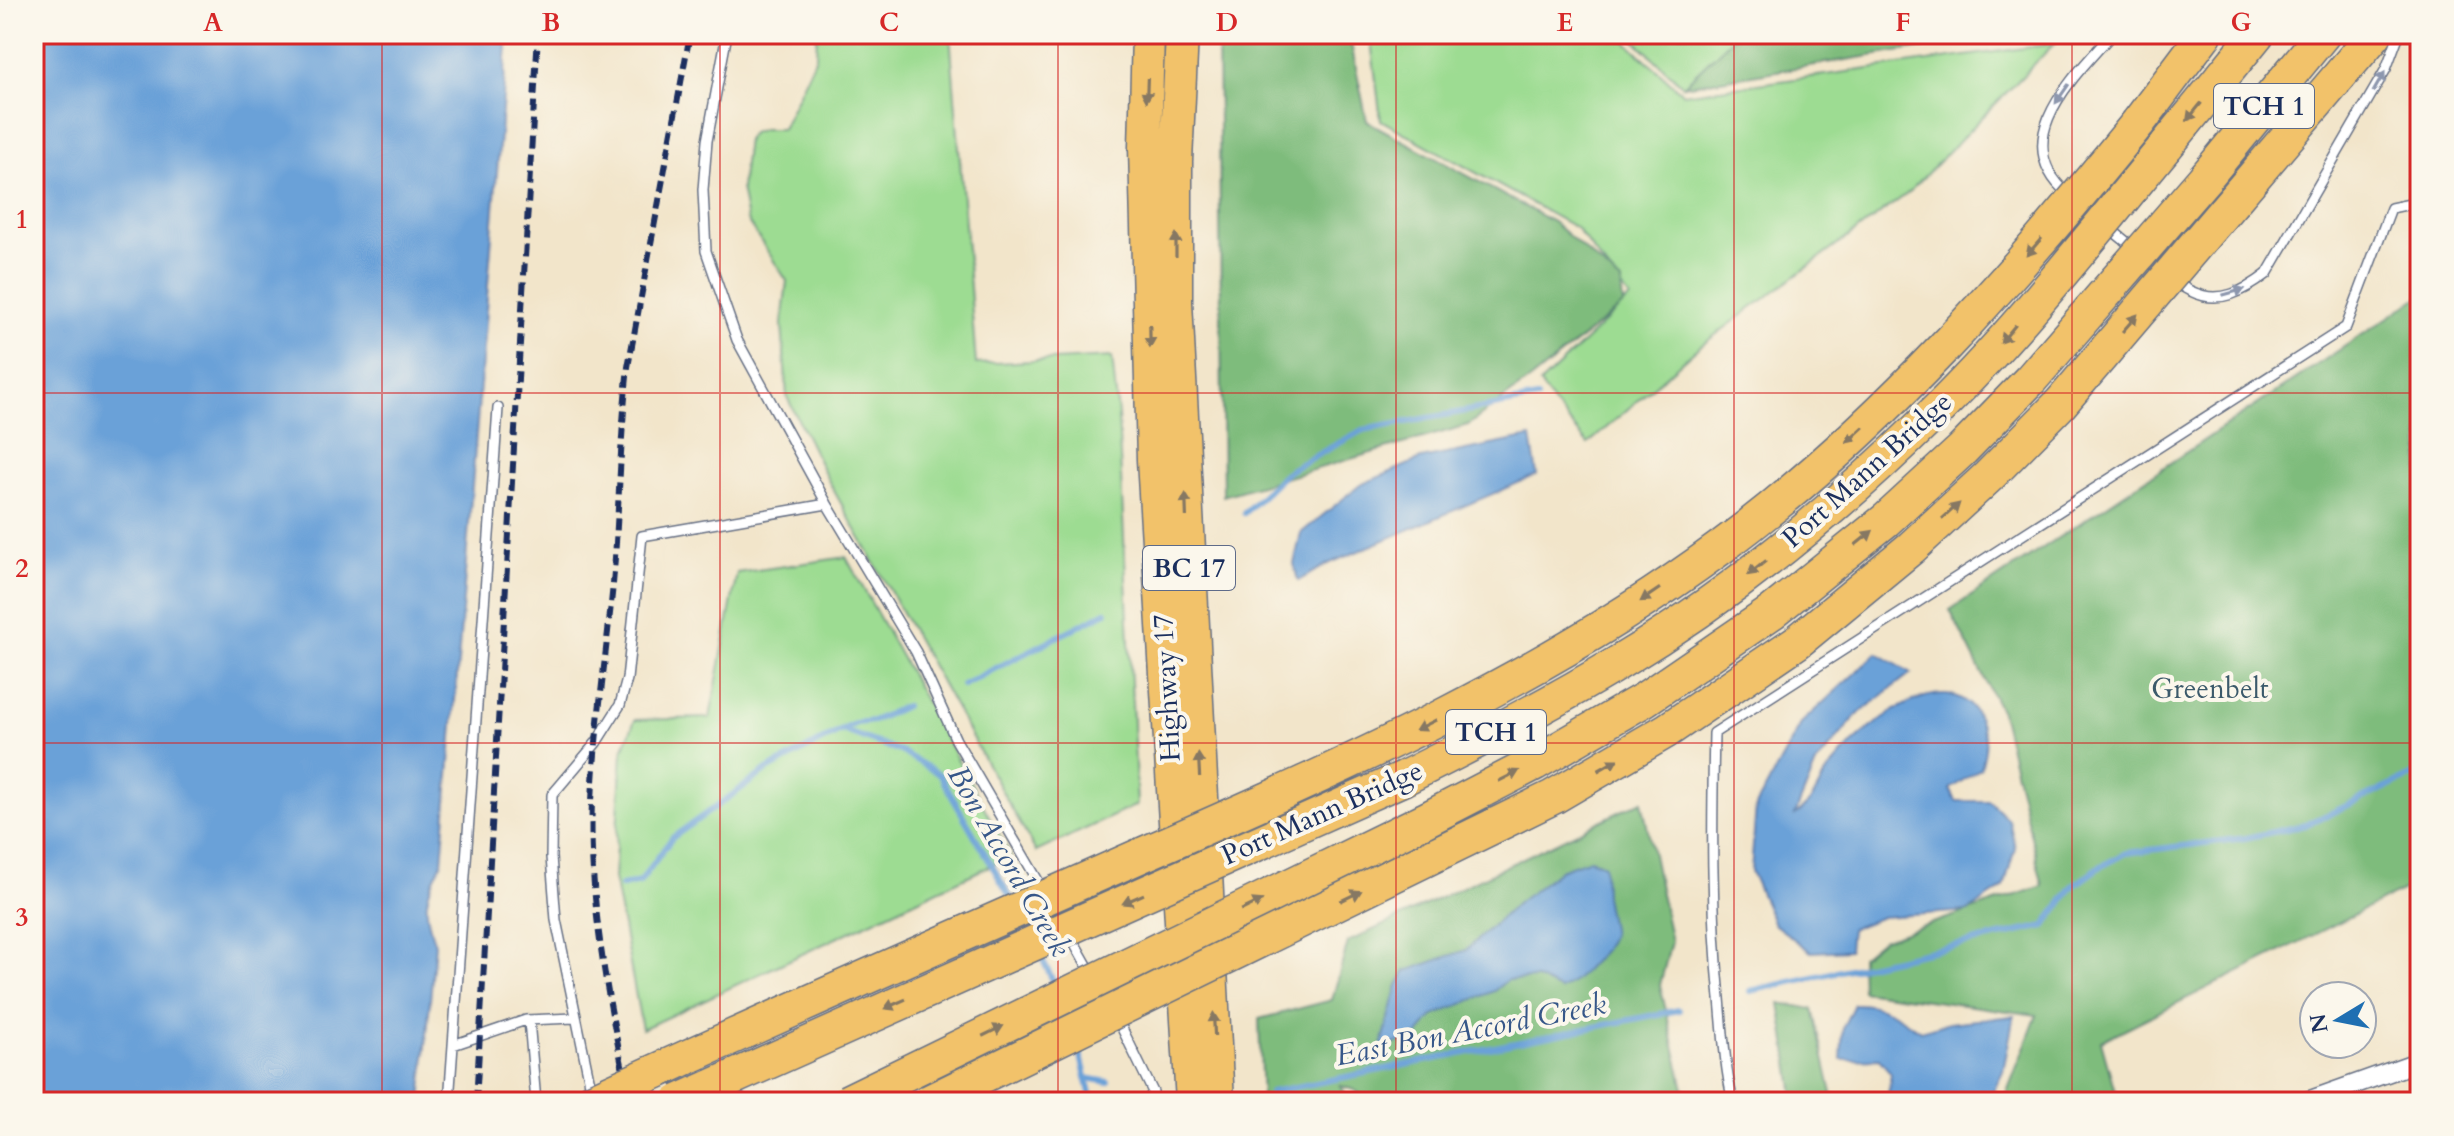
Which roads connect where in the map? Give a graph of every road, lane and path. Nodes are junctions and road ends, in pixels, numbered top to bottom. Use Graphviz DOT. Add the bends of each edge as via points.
graph roads {
  1 [pos="727,34"];
  2 [pos="1148,34"];
  3 [pos="1182,34"];
  4 [pos="2112,34"];
  5 [pos="2205,34"];
  6 [pos="2257,34"];
  7 [pos="2323,34"];
  8 [pos="2375,34"];
  9 [pos="2399,34"];
  10 [pos="2420,202"];
  11 [pos="2089,211"];
  12 [pos="2100,220"];
  13 [pos="498,408"];
  14 [pos="827,504"];
  15 [pos="1056,911"];
  16 [pos="1064,924"];
  17 [pos="1102,990"];
  18 [pos="1110,1004"];
  19 [pos="575,1018"];
  20 [pos="529,1020"];
  21 [pos="453,1045"];
  22 [pos="2420,1061"];
  23 [pos="449,1102"];
  24 [pos="536,1102"];
  25 [pos="591,1102"];
  26 [pos="678,1102"];
  27 [pos="847,1102"];
  28 [pos="929,1102"];
  29 [pos="1147,1102"];
  30 [pos="1192,1102"];
  31 [pos="1218,1102"];
  32 [pos="1733,1102"];
  33 [pos="2305,1102"];
  1 -- 14 [label="lane" via="707,141 706,251 737,340"];
  2 -- 30 [label="highway, Highway 17 / BC 17, one-way" via="1145,147 1153,460"];
  31 -- 3 [label="highway, Highway 17 / BC 17, one-way" via="1176,302"];
  4 -- 11 [label="lane, one-way" via="2059,96 2043,138 2054,181"];
  5 -- 25 [label="highway, one-way, bridge" via="2138,123 1965,326 1843,447 1721,548 1599,630 1388,744"];
  6 -- 26 [label="highway, Port Mann Bridge / TCH 1, one-way, bridge" via="1995,350 1857,486 1745,578 1620,662 1404,778"];
  27 -- 7 [label="highway, Port Mann Bridge / TCH 1, one-way, bridge" via="1535,763 1645,699 1772,612 1886,520 2031,379"];
  28 -- 8 [label="highway, one-way, bridge" via="1553,797 1666,731 1797,642 1911,548 2061,403"];
  12 -- 9 [label="lane, one-way" via="2182,288 2203,297 2249,288 2280,255 2386,69"];
  10 -- 32 [label="lane" via="2391,208 2346,327 1714,733 1715,945"];
  13 -- 21 [label="lane"];
  14 -- 15 [label="lane" via="916,652 956,740"];
  14 -- 19 [label="lane" via="642,536 620,705 552,795 556,920"];
  16 -- 17 [label="lane"];
  18 -- 29 [label="lane" via="1153,1092"];
  19 -- 20 [label="lane"];
  19 -- 25 [label="lane"];
  20 -- 21 [label="lane"];
  20 -- 24 [label="lane"];
  21 -- 23 [label="lane"];
  22 -- 33 [label="street"];
}
